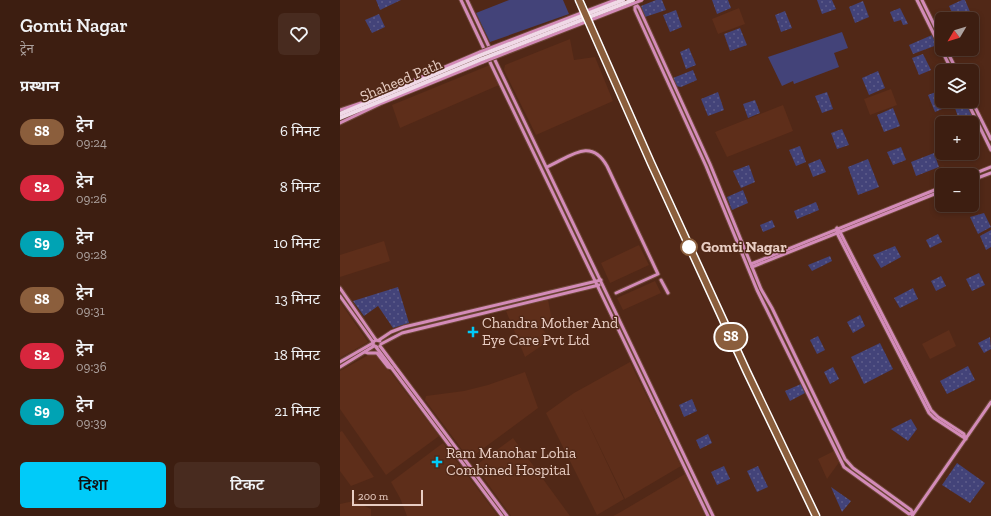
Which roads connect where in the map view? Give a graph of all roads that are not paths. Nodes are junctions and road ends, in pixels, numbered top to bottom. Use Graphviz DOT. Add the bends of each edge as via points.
graph roads {
  1 [pos="461,0"];
  2 [pos="467,0"];
  3 [pos="615,0"];
  4 [pos="623,0"];
  5 [pos="633,0"];
  6 [pos="642,0"];
  7 [pos="917,0"];
  8 [pos="922,0"];
  9 [pos="635,6"];
  10 [pos="935,27"];
  11 [pos="481,57"];
  12 [pos="470,62"];
  13 [pos="949,64"];
  14 [pos="511,92"];
  15 [pos="506,94"];
  16 [pos="372,99"];
  17 [pos="970,108"];
  18 [pos="976,108"];
  19 [pos="340,110"];
  20 [pos="361,111"];
  21 [pos="340,114"];
  22 [pos="340,118"];
  23 [pos="340,123"];
  24 [pos="991,139"];
  25 [pos="991,150"];
  26 [pos="547,167"];
  27 [pos="991,167"];
  28 [pos="979,172"];
  29 [pos="991,173"];
  30 [pos="979,177"];
  31 [pos="935,189"];
  32 [pos="935,195"];
  33 [pos="836,228"];
  34 [pos="838,232"];
  35 [pos="751,263"];
  36 [pos="748,266"];
  37 [pos="753,267"];
  38 [pos="595,280"];
  39 [pos="601,280"];
  40 [pos="661,280"];
  41 [pos="602,284"];
  42 [pos="597,285"];
  43 [pos="340,288"];
  44 [pos="616,293"];
  45 [pos="668,293"];
  46 [pos="340,296"];
  47 [pos="377,343"];
  48 [pos="365,352"];
  49 [pos="340,362"];
  50 [pos="340,367"];
  51 [pos="392,368"];
  52 [pos="991,402"];
  53 [pos="437,421"];
  54 [pos="433,424"];
  55 [pos="966,439"];
  56 [pos="912,515"];
  57 [pos="502,516"];
  58 [pos="507,516"];
  59 [pos="708,516"];
  60 [pos="714,516"];
  1 -- 15 [label="street"];
  2 -- 14 [label="street"];
  3 -- 11 [label="street, bridge"];
  4 -- 11 [label="highway, bridge"];
  5 -- 9 [label="street"];
  5 -- 11 [label="highway, bridge"];
  6 -- 11 [label="street, bridge"];
  7 -- 13 [label="street"];
  8 -- 10 [label="street"];
  9 -- 35 [label="street" via="639,8 710,164"];
  9 -- 36 [label="street"];
  11 -- 12 [label="highway"];
  11 -- 12 [label="highway"];
  11 -- 16 [label="street"];
  11 -- 20 [label="street"];
  12 -- 16 [label="highway, Shaheed Path"];
  12 -- 20 [label="highway, Shaheed Path"];
  14 -- 15 [label="street"];
  14 -- 26 [label="street"];
  15 -- 38 [label="street"];
  16 -- 19 [label="street"];
  16 -- 21 [label="highway, Shaheed Path"];
  17 -- 25 [label="street"];
  18 -- 24 [label="street"];
  20 -- 22 [label="highway, Shaheed Path"];
  20 -- 23 [label="street"];
  26 -- 39 [label="street"];
  26 -- 44 [label="street" via="576,153 590,150 596,151 608,166 658,274"];
  27 -- 28 [label="street"];
  29 -- 30 [label="street"];
  31 -- 33 [label="street"];
  32 -- 34 [label="street"];
  33 -- 34 [label="street"];
  33 -- 35 [label="street"];
  34 -- 37 [label="street"];
  34 -- 55 [label="street" via="932,410 964,434"];
  35 -- 36 [label="street"];
  35 -- 37 [label="street"];
  36 -- 37 [label="street"];
  36 -- 56 [label="street" via="757,290 844,467"];
  37 -- 56 [label="street" via="761,289 845,459 853,468 911,510"];
  38 -- 39 [label="street"];
  38 -- 42 [label="street"];
  38 -- 47 [label="street" via="404,327 391,332"];
  39 -- 41 [label="street"];
  40 -- 45 [label="street"];
  41 -- 42 [label="street"];
  41 -- 60 [label="street"];
  42 -- 47 [label="street" via="402,333"];
  42 -- 59 [label="street"];
  43 -- 47 [label="street"];
  46 -- 47 [label="street"];
  47 -- 48 [label="street"];
  47 -- 49 [label="street"];
  47 -- 51 [label="street"];
  47 -- 53 [label="street"];
  48 -- 50 [label="street"];
  48 -- 51 [label="street" via="377,353 388,367"];
  51 -- 54 [label="street"];
  52 -- 55 [label="street"];
  53 -- 54 [label="street"];
  53 -- 58 [label="street"];
  54 -- 57 [label="street"];
  55 -- 56 [label="street"];
}
